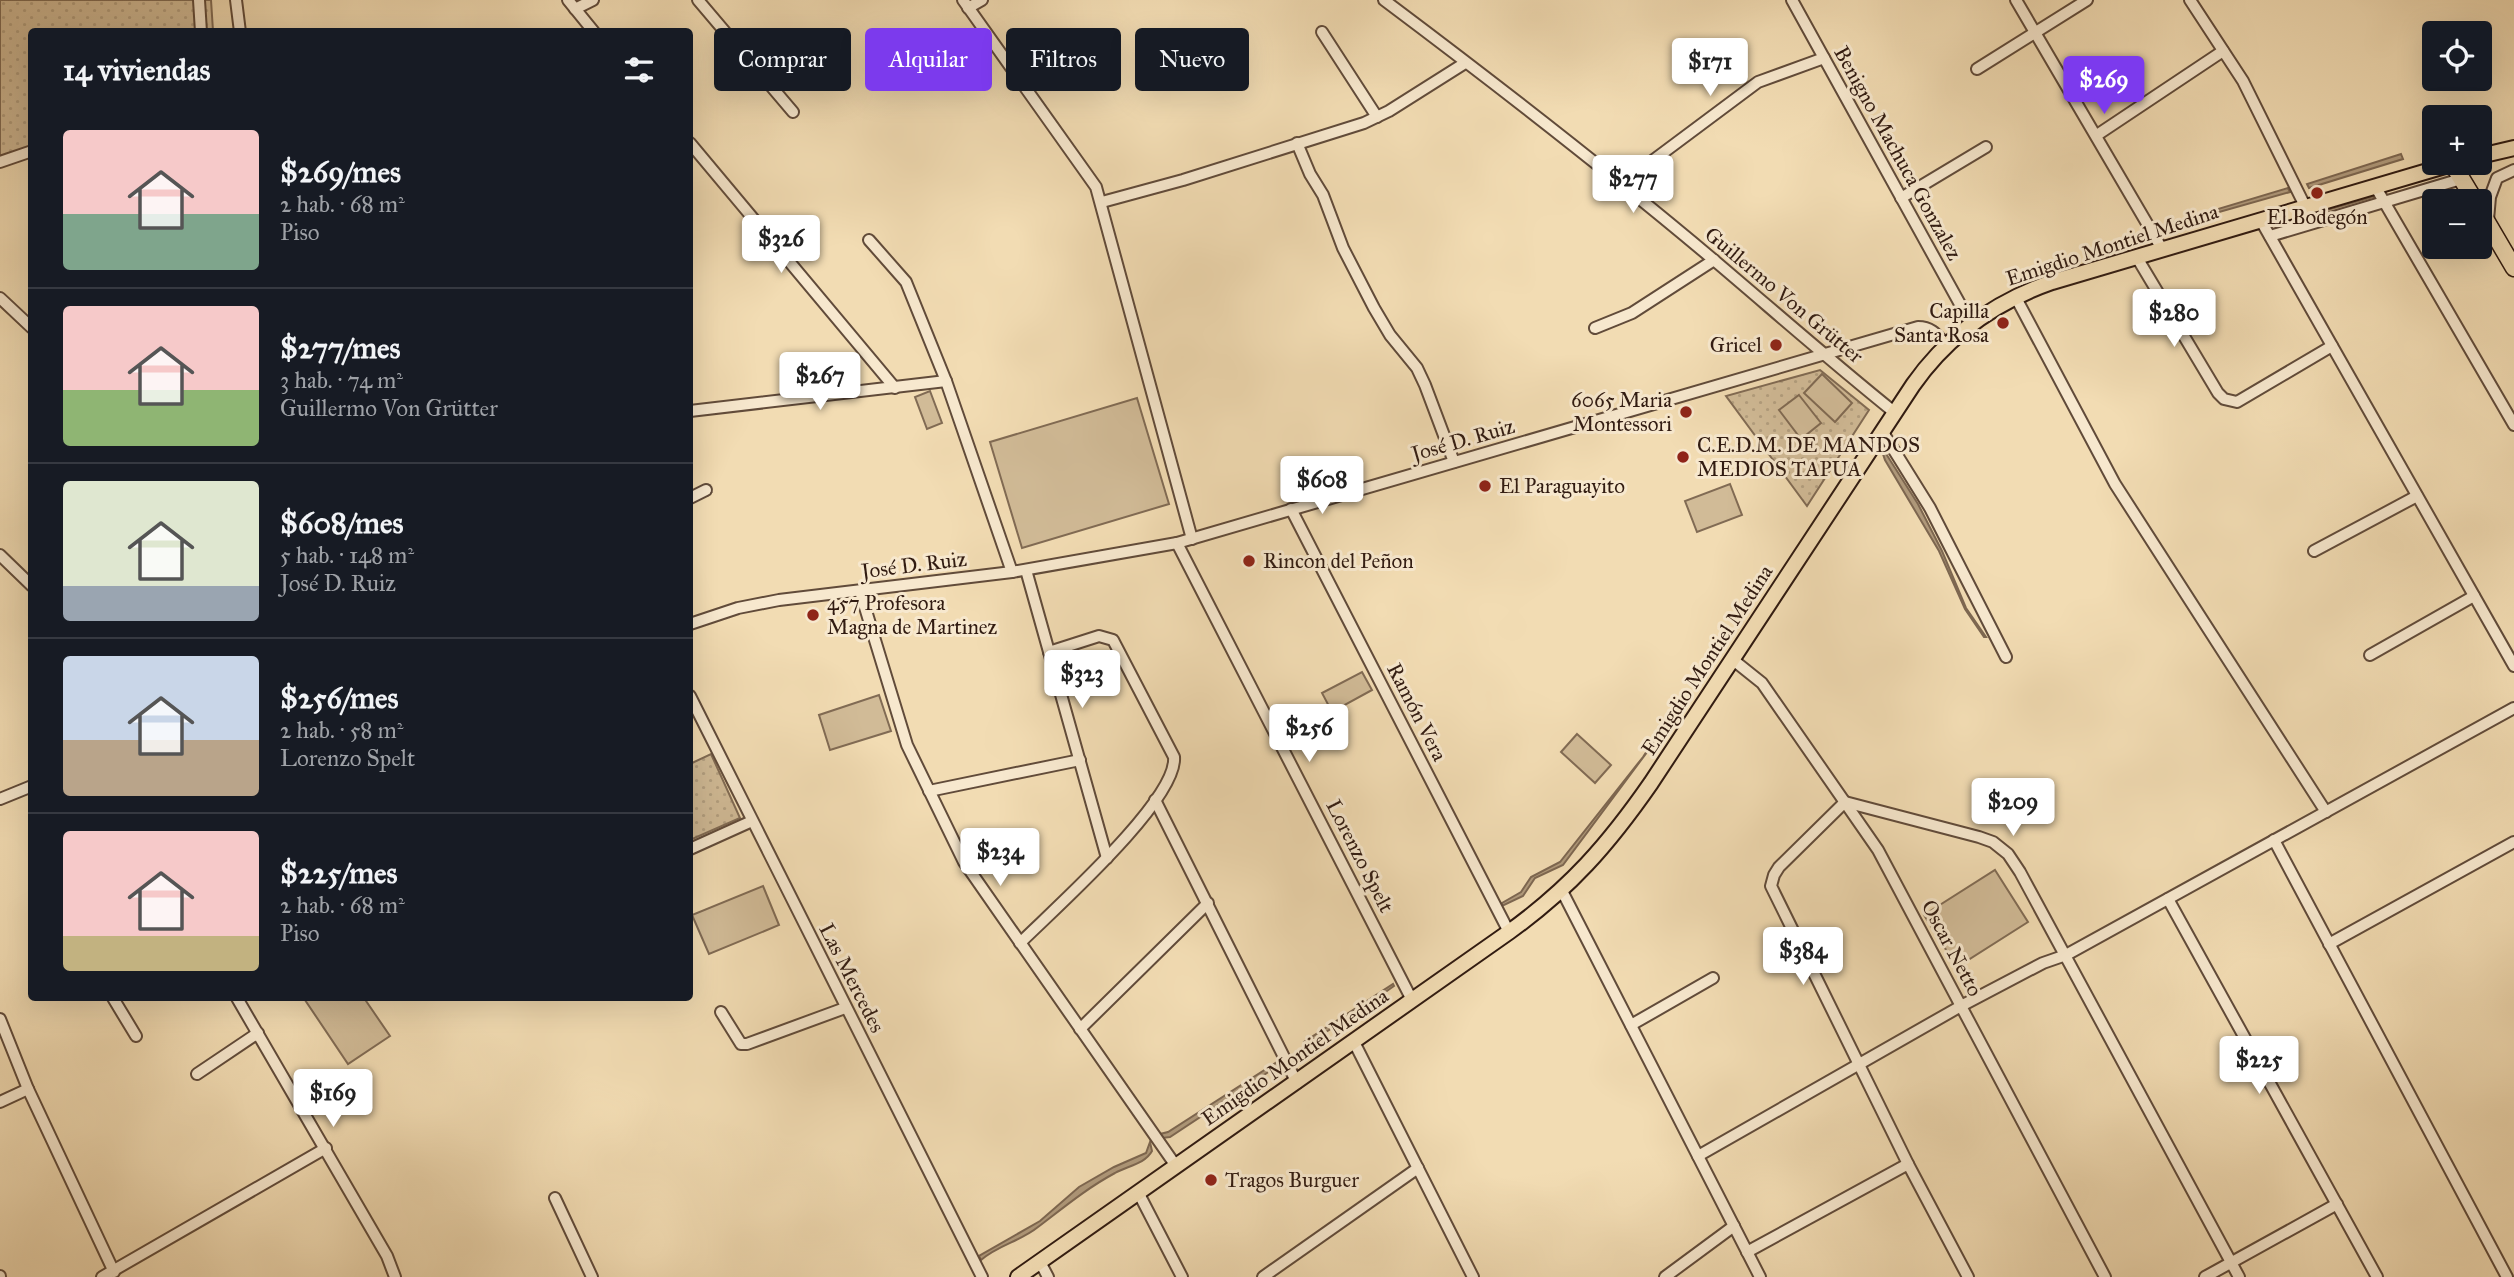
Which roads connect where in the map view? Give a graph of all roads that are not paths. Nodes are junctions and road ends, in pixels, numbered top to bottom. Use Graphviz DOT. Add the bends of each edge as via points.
graph roads {
  1 [pos="199,0"];
  2 [pos="236,0"];
  3 [pos="593,0"];
  4 [pos="698,0"];
  5 [pos="982,0"];
  6 [pos="1384,0"];
  7 [pos="2016,0"];
  8 [pos="2087,0"];
  9 [pos="2190,0"];
  10 [pos="1795,1"];
  11 [pos="965,4"];
  12 [pos="571,5"];
  13 [pos="201,28"];
  14 [pos="240,28"];
  15 [pos="591,28"];
  16 [pos="1322,32"];
  17 [pos="2036,34"];
  18 [pos="2223,51"];
  19 [pos="1824,58"];
  20 [pos="1465,62"];
  21 [pos="1977,69"];
  22 [pos="793,112"];
  23 [pos="1377,117"];
  24 [pos="2097,135"];
  25 [pos="1297,143"];
  26 [pos="693,147"];
  27 [pos="1986,147"];
  28 [pos="2514,148"];
  29 [pos="28,152"];
  30 [pos="2492,153"];
  31 [pos="0,162"];
  32 [pos="2514,170"];
  33 [pos="2422,172"];
  34 [pos="2429,175"];
  35 [pos="2460,175"];
  36 [pos="2461,178"];
  37 [pos="1620,185"];
  38 [pos="2375,186"];
  39 [pos="2433,187"];
  40 [pos="2467,189"];
  41 [pos="2492,192"];
  42 [pos="1901,198"];
  43 [pos="1102,202"];
  44 [pos="2385,202"];
  45 [pos="2305,206"];
  46 [pos="2260,219"];
  47 [pos="2492,231"];
  48 [pos="2270,236"];
  49 [pos="869,240"];
  50 [pos="2162,249"];
  51 [pos="2136,256"];
  52 [pos="1714,260"];
  53 [pos="2514,268"];
  54 [pos="2015,296"];
  55 [pos="0,298"];
  56 [pos="28,324"];
  57 [pos="1971,324"];
  58 [pos="1595,328"];
  59 [pos="1946,345"];
  60 [pos="2332,346"];
  61 [pos="1823,355"];
  62 [pos="946,381"];
  63 [pos="895,388"];
  64 [pos="693,411"];
  65 [pos="1894,412"];
  66 [pos="2514,425"];
  67 [pos="1882,431"];
  68 [pos="1454,462"];
  69 [pos="706,490"];
  70 [pos="693,496"];
  71 [pos="2417,496"];
  72 [pos="1292,509"];
  73 [pos="1192,539"];
  74 [pos="1177,543"];
  75 [pos="2314,551"];
  76 [pos="0,555"];
  77 [pos="1026,570"];
  78 [pos="1012,572"];
  79 [pos="28,582"];
  80 [pos="859,591"];
  81 [pos="2474,596"];
  82 [pos="693,623"];
  83 [pos="1049,652"];
  84 [pos="2370,655"];
  85 [pos="2006,657"];
  86 [pos="1732,659"];
  87 [pos="2514,666"];
  88 [pos="693,702"];
  89 [pos="2514,708"];
  90 [pos="1080,760"];
  91 [pos="28,788"];
  92 [pos="929,791"];
  93 [pos="0,799"];
  94 [pos="1156,800"];
  95 [pos="1845,802"];
  96 [pos="2326,812"];
  97 [pos="752,821"];
  98 [pos="2274,841"];
  99 [pos="2514,842"];
  100 [pos="693,848"];
  101 [pos="1107,858"];
  102 [pos="1562,891"];
  103 [pos="2168,899"];
  104 [pos="1208,903"];
  105 [pos="1509,932"];
  106 [pos="1020,943"];
  107 [pos="2329,944"];
  108 [pos="2066,954"];
  109 [pos="1713,978"];
  110 [pos="1412,1000"];
  111 [pos="115,1001"];
  112 [pos="239,1001"];
  113 [pos="1961,1006"];
  114 [pos="845,1008"];
  115 [pos="721,1012"];
  116 [pos="0,1019"];
  117 [pos="1631,1025"];
  118 [pos="1080,1029"];
  119 [pos="258,1033"];
  120 [pos="136,1036"];
  121 [pos="1354,1042"];
  122 [pos="1859,1063"];
  123 [pos="197,1074"];
  124 [pos="1297,1083"];
  125 [pos="29,1089"];
  126 [pos="0,1102"];
  127 [pos="326,1148"];
  128 [pos="1698,1156"];
  129 [pos="1908,1164"];
  130 [pos="1176,1166"];
  131 [pos="1418,1168"];
  132 [pos="1138,1192"];
  133 [pos="555,1198"];
  134 [pos="2337,1204"];
  135 [pos="1734,1226"];
  136 [pos="1747,1252"];
  137 [pos="1040,1262"];
  138 [pos="2231,1263"];
  139 [pos="114,1272"];
  140 [pos="1963,1275"];
  141 [pos="102,1277"];
  142 [pos="395,1277"];
  143 [pos="592,1277"];
  144 [pos="982,1277"];
  145 [pos="1018,1277"];
  146 [pos="1048,1277"];
  147 [pos="1182,1277"];
  148 [pos="1263,1277"];
  149 [pos="1472,1277"];
  150 [pos="1665,1277"];
  151 [pos="1760,1277"];
  152 [pos="2105,1277"];
  153 [pos="2205,1277"];
  154 [pos="2239,1277"];
  155 [pos="2377,1277"];
  156 [pos="2507,1277"];
  1 -- 13 [label="street"];
  2 -- 14 [label="street"];
  3 -- 12 [label="street"];
  4 -- 22 [label="street"];
  5 -- 11 [label="street"];
  6 -- 20 [label="street, Guillermo Von Grütter"];
  7 -- 17 [label="street"];
  8 -- 17 [label="street"];
  9 -- 18 [label="street"];
  10 -- 19 [label="street, Benigno Machuca Gonzalez"];
  11 -- 43 [label="street" via="1096,187"];
  12 -- 15 [label="street"];
  16 -- 23 [label="street"];
  17 -- 21 [label="street"];
  17 -- 24 [label="street"];
  18 -- 24 [label="street"];
  18 -- 45 [label="street" via="2243,81"];
  19 -- 37 [label="street" via="1758,82"];
  19 -- 42 [label="street, Benigno Machuca Gonzalez"];
  20 -- 23 [label="street"];
  20 -- 37 [label="street, Guillermo Von Grütter"];
  23 -- 25 [label="street"];
  24 -- 50 [label="street"];
  25 -- 43 [label="street"];
  25 -- 68 [label="street" via="1374,308 1417,368"];
  26 -- 63 [label="street"];
  27 -- 42 [label="street"];
  28 -- 30 [label="main road"];
  29 -- 31 [label="street"];
  32 -- 41 [label="street" via="2497,178"];
  33 -- 38 [label="main road, Emigdio Montiel Medina"];
  34 -- 39 [label="street"];
  35 -- 36 [label="highway"];
  36 -- 39 [label="street"];
  36 -- 40 [label="highway"];
  37 -- 52 [label="street, Guillermo Von Grütter"];
  38 -- 44 [label="street"];
  38 -- 45 [label="main road, Emigdio Montiel Medina"];
  39 -- 44 [label="street"];
  42 -- 57 [label="street, Benigno Machuca Gonzalez"];
  43 -- 73 [label="street"];
  44 -- 48 [label="street"];
  44 -- 66 [label="street"];
  45 -- 46 [label="main road, Emigdio Montiel Medina"];
  46 -- 48 [label="street"];
  46 -- 50 [label="main road, Emigdio Montiel Medina"];
  47 -- 53 [label="highway"];
  48 -- 60 [label="street"];
  49 -- 62 [label="street" via="906,282"];
  50 -- 51 [label="main road, Emigdio Montiel Medina"];
  51 -- 54 [label="main road, Emigdio Montiel Medina"];
  51 -- 60 [label="street" via="2224,399 2237,402"];
  52 -- 58 [label="street" via="1632,313"];
  52 -- 61 [label="street, Guillermo Von Grütter"];
  54 -- 57 [label="main road, Emigdio Montiel Medina"];
  54 -- 96 [label="street" via="2115,484"];
  55 -- 56 [label="street"];
  57 -- 59 [label="main road, Emigdio Montiel Medina"];
  59 -- 61 [label="street, José D. Ruiz" via="1933,331 1918,327"];
  59 -- 65 [label="main road, Emigdio Montiel Medina"];
  60 -- 71 [label="street"];
  61 -- 65 [label="street, Guillermo Von Grütter"];
  61 -- 68 [label="street, José D. Ruiz"];
  62 -- 63 [label="street"];
  62 -- 78 [label="street"];
  63 -- 64 [label="street"];
  65 -- 67 [label="main road, Emigdio Montiel Medina"];
  67 -- 85 [label="street" via="1930,508"];
  67 -- 86 [label="main road, Emigdio Montiel Medina"];
  68 -- 72 [label="street, José D. Ruiz"];
  69 -- 70 [label="street"];
  71 -- 75 [label="street"];
  71 -- 81 [label="street"];
  72 -- 73 [label="street, José D. Ruiz"];
  72 -- 105 [label="street, Ramón Vera"];
  73 -- 74 [label="street, José D. Ruiz"];
  74 -- 77 [label="street, José D. Ruiz"];
  74 -- 110 [label="street, Lorenzo Spelt"];
  76 -- 79 [label="street"];
  77 -- 78 [label="street, José D. Ruiz"];
  77 -- 83 [label="street"];
  78 -- 80 [label="street, José D. Ruiz"];
  80 -- 82 [label="street, José D. Ruiz" via="779,600"];
  80 -- 92 [label="street" via="907,746"];
  81 -- 84 [label="street"];
  81 -- 87 [label="street"];
  83 -- 90 [label="street"];
  83 -- 94 [label="street" via="1099,636 1113,640 1174,757 1171,774"];
  86 -- 95 [label="street, Oscar Netto" via="1762,683"];
  86 -- 102 [label="main road, Emigdio Montiel Medina" via="1618,830"];
  88 -- 97 [label="street, Las Mercedes"];
  89 -- 96 [label="street"];
  90 -- 92 [label="street"];
  90 -- 101 [label="street"];
  91 -- 93 [label="street"];
  92 -- 106 [label="street" via="964,862"];
  94 -- 101 [label="street"];
  94 -- 104 [label="street"];
  95 -- 108 [label="street" via="1993,842 2008,854"];
  95 -- 113 [label="street, Oscar Netto" via="1878,850"];
  95 -- 122 [label="street" via="1779,867 1771,887"];
  96 -- 98 [label="street"];
  97 -- 100 [label="street"];
  97 -- 114 [label="street, Las Mercedes"];
  98 -- 103 [label="street"];
  98 -- 107 [label="street"];
  99 -- 107 [label="street"];
  101 -- 106 [label="street"];
  102 -- 105 [label="main road, Emigdio Montiel Medina"];
  102 -- 117 [label="street"];
  103 -- 108 [label="street"];
  103 -- 134 [label="street"];
  104 -- 118 [label="street"];
  104 -- 124 [label="street"];
  105 -- 110 [label="main road, Emigdio Montiel Medina"];
  106 -- 118 [label="street"];
  107 -- 156 [label="street"];
  108 -- 113 [label="street"];
  108 -- 138 [label="street"];
  109 -- 117 [label="street"];
  110 -- 121 [label="main road, Emigdio Montiel Medina"];
  111 -- 120 [label="street"];
  112 -- 119 [label="street"];
  113 -- 122 [label="street"];
  113 -- 152 [label="street, Oscar Netto"];
  114 -- 115 [label="street" via="747,1044 736,1039"];
  114 -- 144 [label="street, Las Mercedes"];
  116 -- 125 [label="street"];
  117 -- 128 [label="street"];
  118 -- 130 [label="street"];
  119 -- 123 [label="street"];
  119 -- 127 [label="street"];
  121 -- 124 [label="main road, Emigdio Montiel Medina"];
  121 -- 131 [label="street"];
  122 -- 128 [label="street"];
  122 -- 129 [label="street"];
  124 -- 130 [label="main road, Emigdio Montiel Medina"];
  125 -- 126 [label="street"];
  125 -- 139 [label="street"];
  127 -- 139 [label="street"];
  127 -- 142 [label="street"];
  128 -- 135 [label="street"];
  129 -- 136 [label="street"];
  129 -- 140 [label="street"];
  130 -- 132 [label="main road, Emigdio Montiel Medina"];
  131 -- 148 [label="street"];
  131 -- 149 [label="street"];
  132 -- 137 [label="main road, Emigdio Montiel Medina"];
  132 -- 147 [label="street"];
  133 -- 143 [label="street"];
  134 -- 138 [label="street"];
  134 -- 155 [label="street"];
  135 -- 136 [label="street"];
  135 -- 150 [label="street"];
  136 -- 151 [label="street"];
  137 -- 145 [label="main road, Emigdio Montiel Medina"];
  137 -- 146 [label="street"];
  138 -- 153 [label="street"];
  138 -- 154 [label="street"];
  139 -- 141 [label="street"];
}
